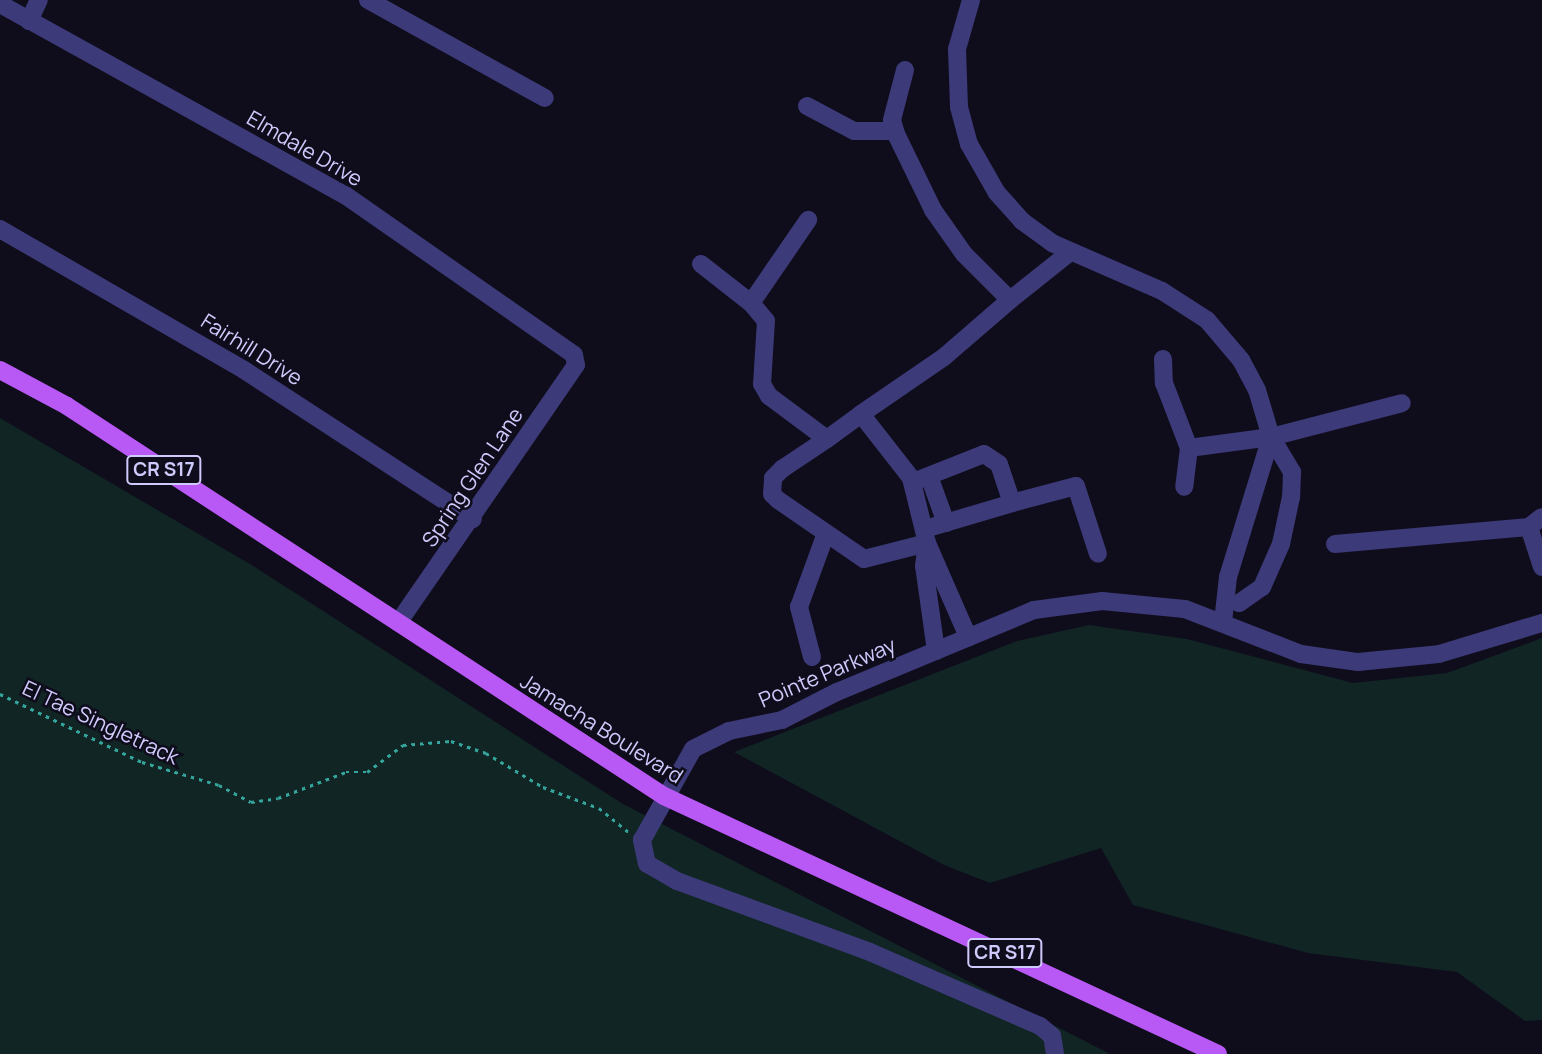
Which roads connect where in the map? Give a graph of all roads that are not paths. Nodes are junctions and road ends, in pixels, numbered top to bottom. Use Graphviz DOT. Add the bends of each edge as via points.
graph roads {
  1 [pos="38,0"];
  2 [pos="368,0"];
  3 [pos="971,0"];
  4 [pos="0,4"];
  5 [pos="30,21"];
  6 [pos="905,70"];
  7 [pos="545,98"];
  8 [pos="807,106"];
  9 [pos="895,131"];
  10 [pos="808,220"];
  11 [pos="0,229"];
  12 [pos="1069,253"];
  13 [pos="701,264"];
  14 [pos="1010,300"];
  15 [pos="751,303"];
  16 [pos="574,355"];
  17 [pos="1163,359"];
  18 [pos="0,370"];
  19 [pos="1402,403"];
  20 [pos="860,414"];
  21 [pos="1271,438"];
  22 [pos="827,439"];
  23 [pos="1189,448"];
  24 [pos="921,479"];
  25 [pos="1184,487"];
  26 [pos="1012,503"];
  27 [pos="473,519"];
  28 [pos="1535,522"];
  29 [pos="946,523"];
  30 [pos="825,536"];
  31 [pos="926,536"];
  32 [pos="1335,544"];
  33 [pos="1098,554"];
  34 [pos="1542,566"];
  35 [pos="946,582"];
  36 [pos="927,589"];
  37 [pos="1223,622"];
  38 [pos="398,623"];
  39 [pos="1542,623"];
  40 [pos="968,638"];
  41 [pos="936,650"];
  42 [pos="812,657"];
  43 [pos="664,796"];
  44 [pos="1055,1054"];
  45 [pos="1217,1054"];
  1 -- 5 [label="street"];
  2 -- 7 [label="street"];
  3 -- 12 [label="street" via="956,68 959,107 969,144 986,178 1009,208"];
  4 -- 5 [label="street, Elmdale Drive"];
  5 -- 16 [label="street, Elmdale Drive" via="345,195"];
  6 -- 9 [label="street" via="894,111"];
  8 -- 9 [label="street" via="854,131"];
  9 -- 14 [label="street" via="933,210 964,254"];
  10 -- 15 [label="street"];
  11 -- 27 [label="street, Fairhill Drive" via="244,370"];
  12 -- 14 [label="street"];
  12 -- 21 [label="street" via="1162,291 1207,320 1241,360"];
  13 -- 15 [label="street"];
  14 -- 20 [label="street" via="944,357"];
  15 -- 22 [label="street" via="766,321 762,384 769,396"];
  16 -- 27 [label="street, Spring Glen Lane" via="576,365"];
  17 -- 23 [label="street" via="1164,383"];
  18 -- 38 [label="main road, Jamacha Boulevard / CR S17" via="67,406"];
  19 -- 21 [label="street"];
  20 -- 22 [label="street"];
  20 -- 24 [label="street"];
  21 -- 23 [label="street"];
  21 -- 37 [label="street" via="1228,577"];
  21 -- 37 [label="street" via="1292,472 1291,496 1239,603"];
  22 -- 30 [label="street" via="782,469 771,487 778,500"];
  23 -- 25 [label="street"];
  24 -- 26 [label="street" via="991,455 999,464"];
  24 -- 29 [label="street"];
  24 -- 31 [label="street"];
  26 -- 29 [label="street"];
  26 -- 33 [label="street" via="1076,486"];
  27 -- 38 [label="street, Spring Glen Lane"];
  28 -- 32 [label="street"];
  28 -- 34 [label="street"];
  29 -- 31 [label="street"];
  30 -- 31 [label="street" via="864,559"];
  30 -- 42 [label="street" via="799,607"];
  31 -- 35 [label="street"];
  31 -- 36 [label="street"];
  35 -- 36 [label="street"];
  35 -- 40 [label="street"];
  36 -- 41 [label="street"];
  37 -- 39 [label="street, Pointe Parkway" via="1301,654 1357,662 1439,654"];
  37 -- 40 [label="street, Pointe Parkway" via="1185,609 1102,601 1034,610"];
  38 -- 43 [label="main road, Jamacha Boulevard / CR S17"];
  40 -- 41 [label="street, Pointe Parkway"];
  41 -- 43 [label="street, Pointe Parkway" via="782,720 729,732 693,749"];
  43 -- 44 [label="street, Pointe Parkway" via="642,840 647,864 870,952 1040,1026 1052,1036"];
  43 -- 45 [label="main road, Jamacha Boulevard / CR S17"];
}
